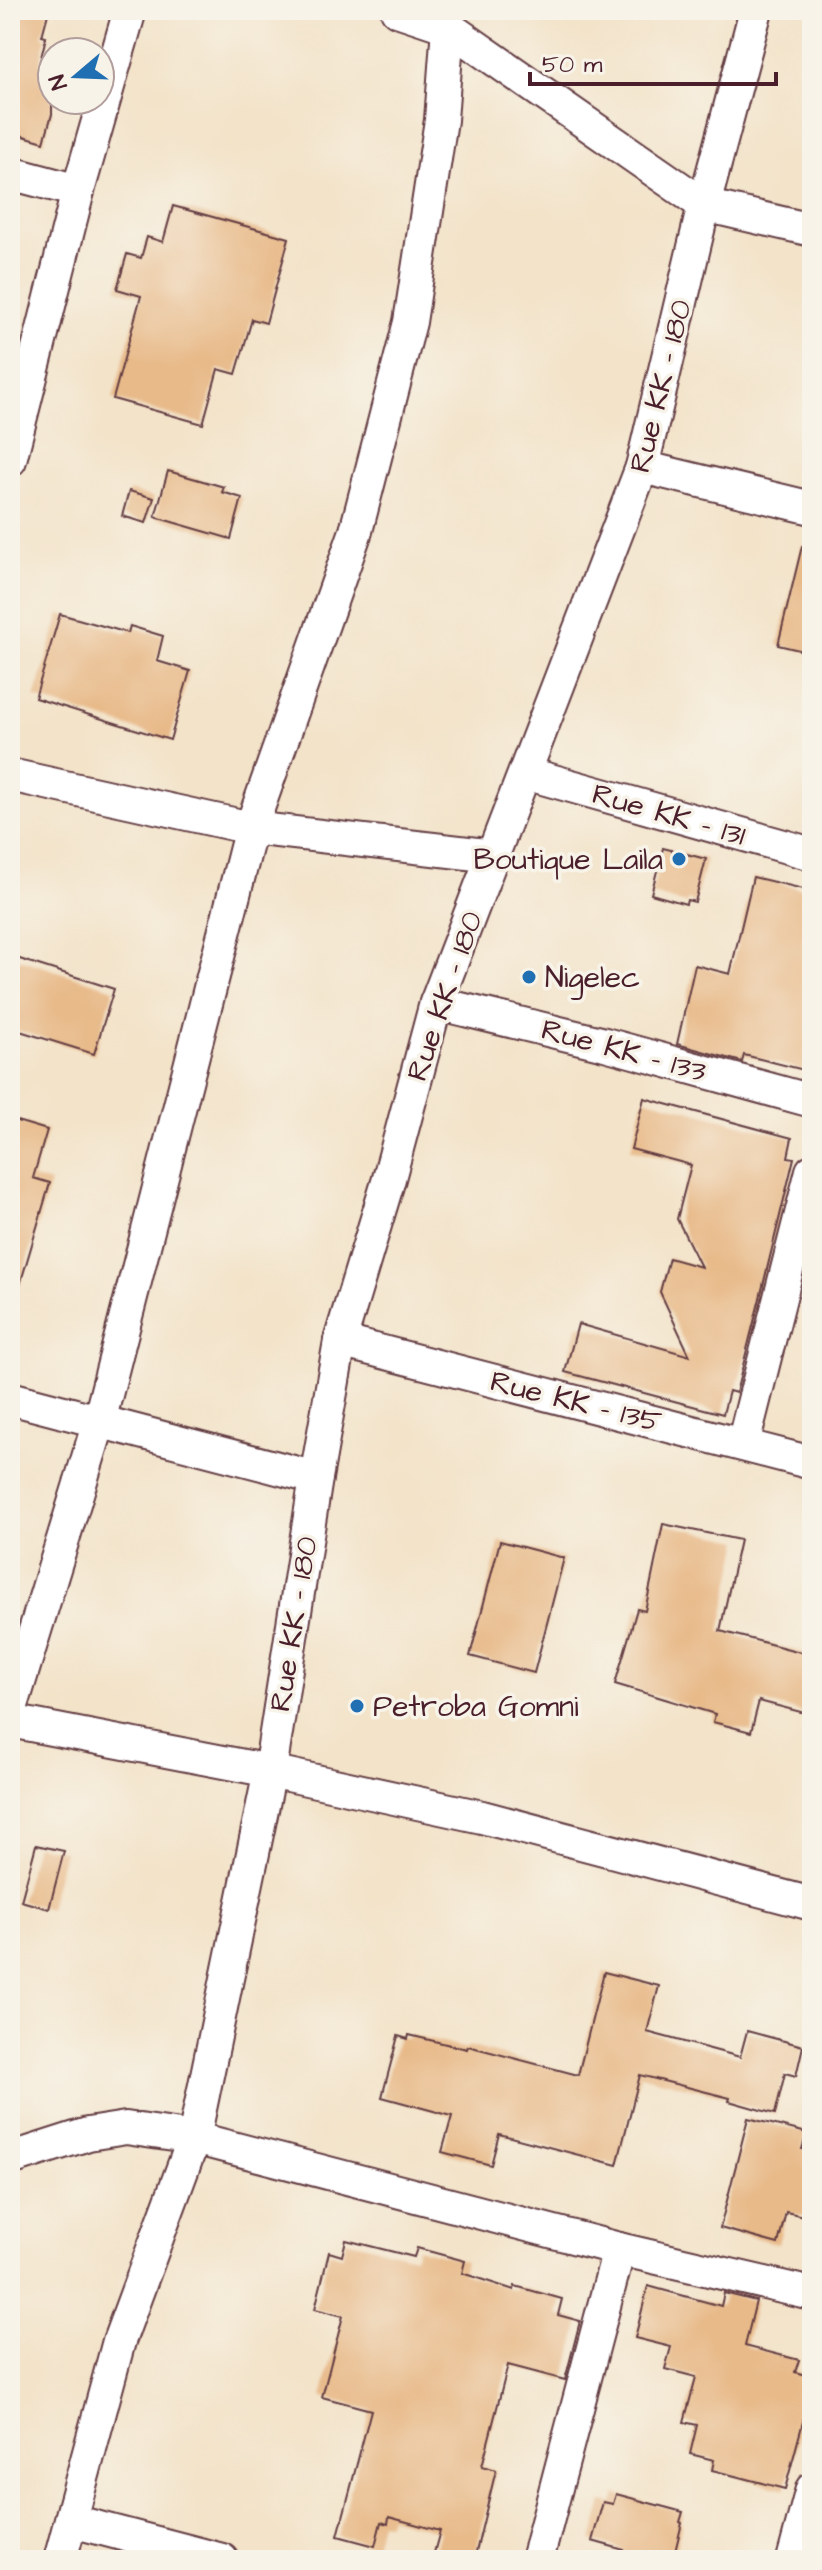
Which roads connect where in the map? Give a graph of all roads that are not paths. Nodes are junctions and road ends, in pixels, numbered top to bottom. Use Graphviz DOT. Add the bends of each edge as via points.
graph roads {
  1 [pos="130,10"];
  2 [pos="397,10"];
  3 [pos="756,10"];
  4 [pos="443,18"];
  5 [pos="10,173"];
  6 [pos="78,191"];
  7 [pos="704,205"];
  8 [pos="812,230"];
  9 [pos="11,449"];
  10 [pos="642,467"];
  11 [pos="812,508"];
  12 [pos="525,773"];
  13 [pos="10,775"];
  14 [pos="251,828"];
  15 [pos="812,854"];
  16 [pos="494,856"];
  17 [pos="436,1003"];
  18 [pos="812,1101"];
  19 [pos="812,1171"];
  20 [pos="340,1341"];
  21 [pos="10,1398"];
  22 [pos="99,1422"];
  23 [pos="743,1444"];
  24 [pos="812,1463"];
  25 [pos="316,1478"];
  26 [pos="10,1712"];
  27 [pos="10,1721"];
  28 [pos="270,1771"];
  29 [pos="812,1904"];
  30 [pos="194,2138"];
  31 [pos="10,2159"];
  32 [pos="619,2249"];
  33 [pos="812,2294"];
  34 [pos="812,2489"];
  35 [pos="72,2521"];
  36 [pos="60,2560"];
  37 [pos="222,2560"];
  38 [pos="537,2560"];
  39 [pos="793,2560"];
  1 -- 6 [label="street"];
  2 -- 4 [label="street"];
  3 -- 7 [label="street, Rue KK - 180"];
  4 -- 7 [label="street"];
  4 -- 14 [label="street" via="441,120 410,322 356,531"];
  5 -- 6 [label="street"];
  6 -- 9 [label="street"];
  7 -- 8 [label="street"];
  7 -- 10 [label="street, Rue KK - 180"];
  10 -- 11 [label="street"];
  10 -- 12 [label="street, Rue KK - 180"];
  12 -- 15 [label="street, Rue KK - 131"];
  12 -- 16 [label="street, Rue KK - 180"];
  13 -- 14 [label="street"];
  14 -- 16 [label="street"];
  14 -- 22 [label="street"];
  16 -- 17 [label="street, Rue KK - 180"];
  17 -- 18 [label="street, Rue KK - 133"];
  17 -- 20 [label="street, Rue KK - 180"];
  19 -- 23 [label="street"];
  20 -- 23 [label="street, Rue KK - 135"];
  20 -- 25 [label="street, Rue KK - 180"];
  21 -- 22 [label="street"];
  22 -- 25 [label="street"];
  22 -- 26 [label="street"];
  23 -- 24 [label="street, Rue KK - 135"];
  25 -- 28 [label="street, Rue KK - 180"];
  27 -- 28 [label="street"];
  28 -- 29 [label="street" via="482,1817"];
  28 -- 30 [label="street, Rue KK - 180"];
  30 -- 31 [label="street" via="126,2128 88,2134"];
  30 -- 32 [label="street"];
  30 -- 35 [label="street, Rue KK - 180" via="119,2341"];
  32 -- 33 [label="street"];
  32 -- 38 [label="street"];
  34 -- 39 [label="street"];
  35 -- 36 [label="street, Rue KK - 180"];
  35 -- 37 [label="street"];
}
